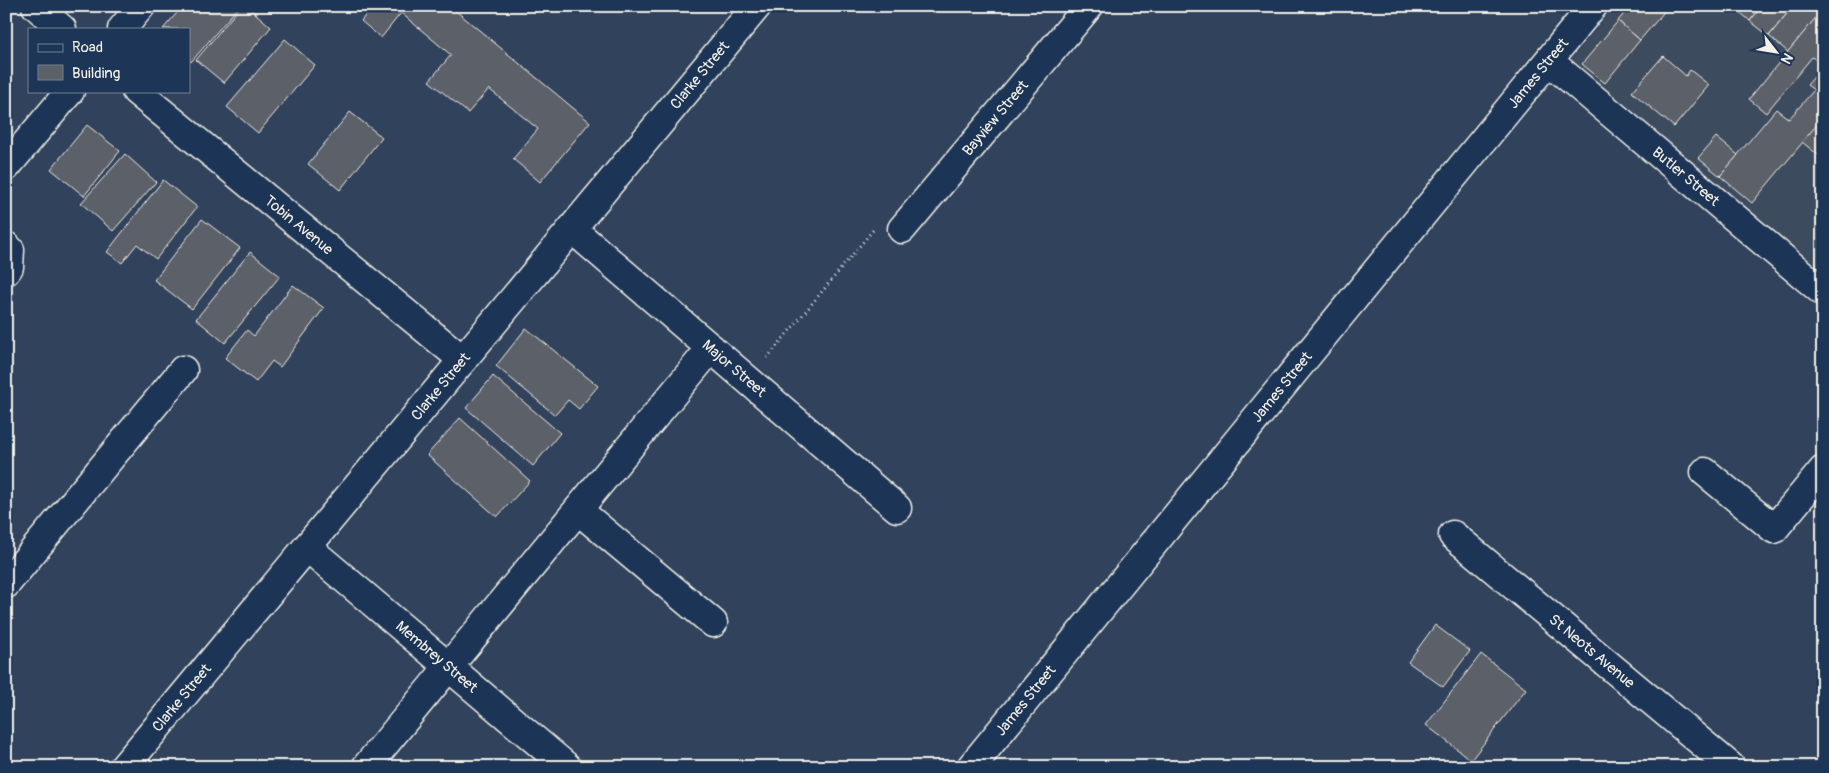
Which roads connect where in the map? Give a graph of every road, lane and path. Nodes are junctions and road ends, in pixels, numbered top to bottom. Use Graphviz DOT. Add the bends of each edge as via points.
graph roads {
  1 [pos="36,6"];
  2 [pos="141,6"];
  3 [pos="757,6"];
  4 [pos="1089,6"];
  5 [pos="1593,6"];
  6 [pos="61,28"];
  7 [pos="123,28"];
  8 [pos="1549,61"];
  9 [pos="69,92"];
  10 [pos="137,92"];
  11 [pos="6,168"];
  12 [pos="875,227"];
  13 [pos="572,229"];
  14 [pos="902,229"];
  15 [pos="6,246"];
  16 [pos="6,271"];
  17 [pos="1823,292"];
  18 [pos="711,348"];
  19 [pos="767,358"];
  20 [pos="463,360"];
  21 [pos="183,370"];
  22 [pos="1823,470"];
  23 [pos="1705,472"];
  24 [pos="897,508"];
  25 [pos="578,510"];
  26 [pos="1453,535"];
  27 [pos="307,547"];
  28 [pos="6,584"];
  29 [pos="713,623"];
  30 [pos="448,666"];
  31 [pos="981,763"];
  32 [pos="124,767"];
  33 [pos="366,767"];
  34 [pos="567,767"];
  35 [pos="1732,767"];
  1 -- 6 [label="street"];
  2 -- 7 [label="street"];
  3 -- 13 [label="street, Clarke Street"];
  4 -- 14 [label="street, Bayview Street"];
  5 -- 8 [label="street, James Street"];
  8 -- 17 [label="street, Butler Street"];
  8 -- 31 [label="street, James Street"];
  9 -- 11 [label="street"];
  10 -- 20 [label="street, Tobin Avenue"];
  12 -- 19 [label="path"];
  13 -- 18 [label="street, Major Street"];
  13 -- 20 [label="street, Clarke Street"];
  15 -- 16 [label="street" via="10,250"];
  18 -- 24 [label="street, Major Street"];
  18 -- 25 [label="street"];
  20 -- 27 [label="street, Clarke Street"];
  21 -- 28 [label="street"];
  22 -- 23 [label="street" via="1774,529"];
  25 -- 29 [label="street"];
  25 -- 30 [label="street"];
  26 -- 35 [label="street, St Neots Avenue"];
  27 -- 30 [label="street, Membrey Street"];
  27 -- 32 [label="street, Clarke Street"];
  30 -- 33 [label="street"];
  30 -- 34 [label="street, Membrey Street"];
}
